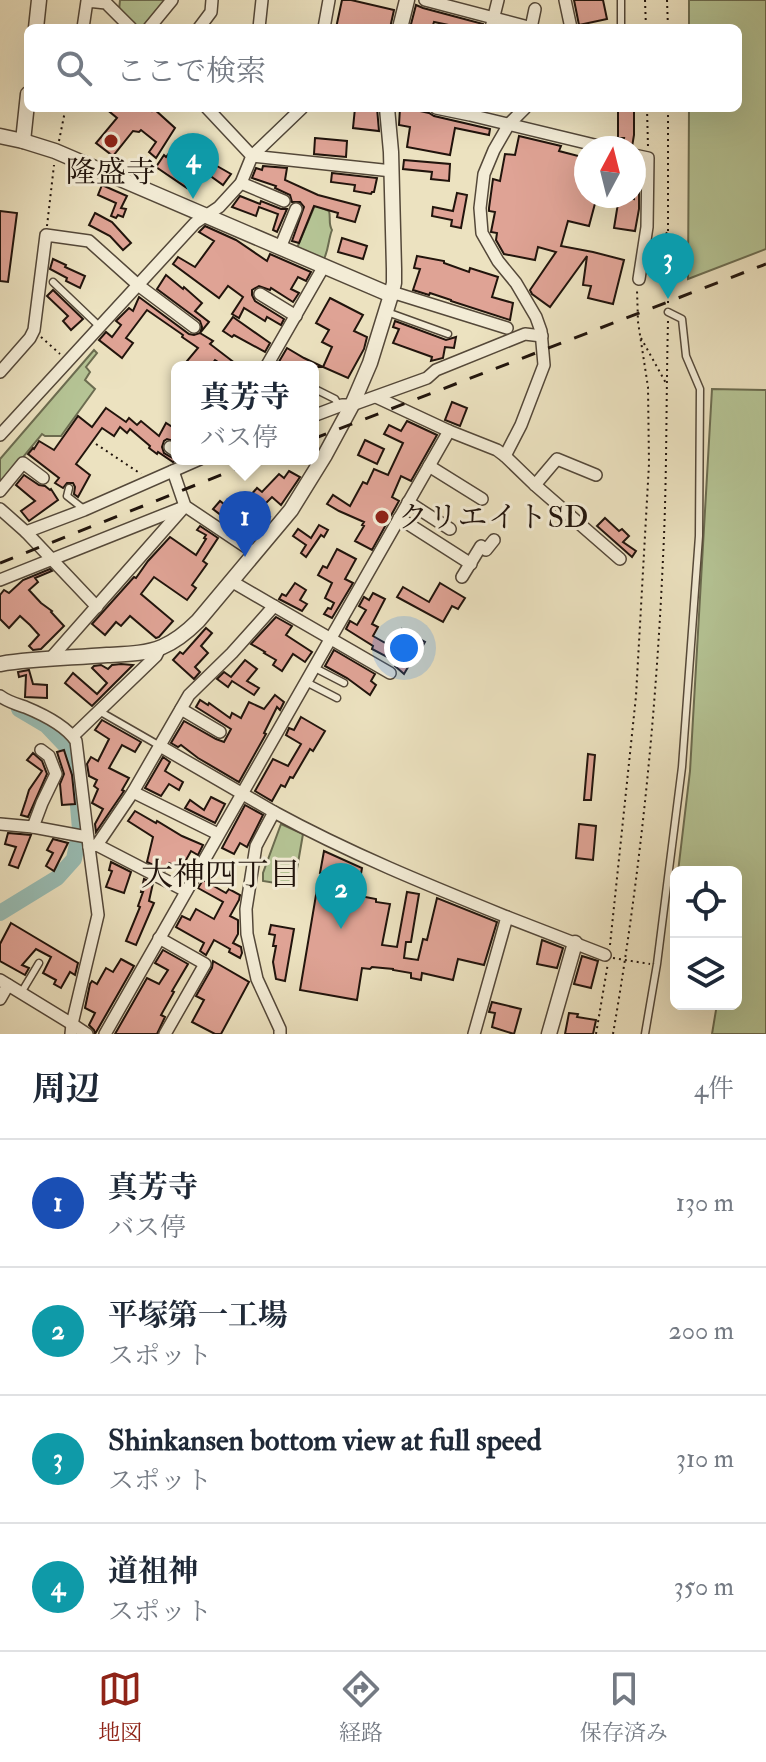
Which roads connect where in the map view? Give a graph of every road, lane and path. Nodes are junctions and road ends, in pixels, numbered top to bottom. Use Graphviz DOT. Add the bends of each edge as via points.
graph roads {
  1 [pos="39,0"];
  2 [pos="172,0"];
  3 [pos="212,0"];
  4 [pos="262,0"];
  5 [pos="329,0"];
  6 [pos="407,0"];
  7 [pos="425,0"];
  8 [pos="498,0"];
  9 [pos="565,0"];
  10 [pos="621,0"];
  11 [pos="645,0"];
  12 [pos="667,0"];
  13 [pos="535,9"];
  14 [pos="492,23"];
  15 [pos="36,24"];
  16 [pos="84,24"];
  17 [pos="127,24"];
  18 [pos="152,24"];
  19 [pos="202,24"];
  20 [pos="259,24"];
  21 [pos="325,24"];
  22 [pos="401,24"];
  23 [pos="532,24"];
  24 [pos="570,24"];
  25 [pos="621,24"];
  26 [pos="646,24"];
  27 [pos="668,24"];
  28 [pos="26,112"];
  29 [pos="65,112"];
  30 [pos="211,112"];
  31 [pos="298,112"];
  32 [pos="387,112"];
  33 [pos="474,112"];
  34 [pos="521,112"];
  35 [pos="647,112"];
  36 [pos="668,112"];
  37 [pos="509,124"];
  38 [pos="0,136"];
  39 [pos="574,140"];
  40 [pos="23,141"];
  41 [pos="57,147"];
  42 [pos="252,156"];
  43 [pos="648,158"];
  44 [pos="392,171"];
  45 [pos="241,183"];
  46 [pos="284,201"];
  47 [pos="296,209"];
  48 [pos="206,215"];
  49 [pos="669,229"];
  50 [pos="46,235"];
  51 [pos="280,248"];
  52 [pos="652,264"];
  53 [pos="324,266"];
  54 [pos="639,279"];
  55 [pos="53,282"];
  56 [pos="138,285"];
  57 [pos="260,294"];
  58 [pos="391,295"];
  59 [pos="386,312"];
  60 [pos="668,312"];
  61 [pos="296,316"];
  62 [pos="99,326"];
  63 [pos="194,327"];
  64 [pos="507,328"];
  65 [pos="34,330"];
  66 [pos="448,334"];
  67 [pos="542,336"];
  68 [pos="640,338"];
  69 [pos="68,361"];
  70 [pos="270,361"];
  71 [pos="0,372"];
  72 [pos="667,386"];
  73 [pos="319,391"];
  74 [pos="376,397"];
  75 [pos="346,405"];
  76 [pos="319,414"];
  77 [pos="449,431"];
  78 [pos="0,435"];
  79 [pos="96,444"];
  80 [pos="505,456"];
  81 [pos="319,460"];
  82 [pos="184,465"];
  83 [pos="317,465"];
  84 [pos="429,466"];
  85 [pos="133,468"];
  86 [pos="591,469"];
  87 [pos="173,471"];
  88 [pos="43,478"];
  89 [pos="535,485"];
  90 [pos="69,488"];
  91 [pos="0,491"];
  92 [pos="477,494"];
  93 [pos="408,502"];
  94 [pos="185,506"];
  95 [pos="0,509"];
  96 [pos="85,510"];
  97 [pos="399,518"];
  98 [pos="450,529"];
  99 [pos="26,532"];
  100 [pos="494,540"];
  101 [pos="255,553"];
  102 [pos="52,559"];
  103 [pos="620,559"];
  104 [pos="471,564"];
  105 [pos="462,577"];
  106 [pos="0,580"];
  107 [pos="231,581"];
  108 [pos="274,606"];
  109 [pos="97,607"];
  110 [pos="331,639"];
  111 [pos="160,648"];
  112 [pos="51,658"];
  113 [pos="0,664"];
  114 [pos="315,668"];
  115 [pos="390,673"];
  116 [pos="306,682"];
  117 [pos="344,683"];
  118 [pos="0,696"];
  119 [pos="337,698"];
  120 [pos="181,709"];
  121 [pos="99,711"];
  122 [pos="212,731"];
  123 [pos="73,736"];
  124 [pos="160,746"];
  125 [pos="48,752"];
  126 [pos="133,792"];
  127 [pos="242,793"];
  128 [pos="274,812"];
  129 [pos="0,824"];
  130 [pos="33,827"];
  131 [pos="218,834"];
  132 [pos="91,843"];
  133 [pos="186,891"];
  134 [pos="507,917"];
  135 [pos="159,938"];
  136 [pos="575,943"];
  137 [pos="609,954"];
  138 [pos="626,960"];
  139 [pos="39,963"];
  140 [pos="652,964"];
  141 [pos="4,982"];
  142 [pos="21,993"];
  143 [pos="0,999"];
  144 [pos="71,1029"];
  145 [pos="87,1034"];
  146 [pos="105,1034"];
  147 [pos="165,1034"];
  148 [pos="280,1034"];
  149 [pos="474,1034"];
  150 [pos="549,1034"];
  151 [pos="596,1034"];
  152 [pos="613,1034"];
  153 [pos="645,1034"];
  1 -- 15 [label="street"];
  2 -- 18 [label="street"];
  3 -- 19 [label="street"];
  4 -- 20 [label="street"];
  5 -- 21 [label="street"];
  6 -- 22 [label="street"];
  7 -- 14 [label="street"];
  8 -- 14 [label="street"];
  9 -- 24 [label="street"];
  10 -- 25 [label="lane"];
  11 -- 26 [label="path"];
  12 -- 27 [label="path"];
  13 -- 23 [label="street"];
  16 -- 17 [label="street" via="87,1 106,3"];
  28 -- 40 [label="street"];
  29 -- 41 [label="path"];
  30 -- 42 [label="street"];
  31 -- 42 [label="street"];
  32 -- 44 [label="street"];
  33 -- 37 [label="street"];
  34 -- 37 [label="street"];
  35 -- 43 [label="path"];
  36 -- 49 [label="path"];
  37 -- 39 [label="street"];
  37 -- 67 [label="street" via="484,174 482,233 536,317"];
  38 -- 40 [label="street"];
  40 -- 41 [label="street"];
  41 -- 48 [label="street"];
  41 -- 50 [label="path"];
  42 -- 44 [label="street"];
  42 -- 45 [label="street"];
  43 -- 54 [label="street" via="647,227"];
  44 -- 58 [label="street"];
  45 -- 46 [label="street"];
  45 -- 48 [label="street"];
  47 -- 51 [label="street"];
  48 -- 51 [label="street"];
  48 -- 56 [label="street"];
  49 -- 52 [label="path"];
  49 -- 60 [label="path"];
  50 -- 56 [label="street" via="89,241"];
  50 -- 65 [label="street"];
  51 -- 53 [label="street"];
  53 -- 58 [label="street"];
  53 -- 61 [label="street"];
  54 -- 68 [label="path"];
  55 -- 62 [label="lane"];
  56 -- 62 [label="street"];
  56 -- 63 [label="street"];
  57 -- 61 [label="street"];
  58 -- 59 [label="street"];
  58 -- 64 [label="street" via="445,305"];
  59 -- 66 [label="lane"];
  59 -- 75 [label="street" via="370,363"];
  60 -- 72 [label="path"];
  60 -- 153 [label="lane" via="682,319 686,356 700,389 699,536 682,767"];
  61 -- 70 [label="street"];
  62 -- 69 [label="street"];
  65 -- 69 [label="path"];
  65 -- 71 [label="street"];
  67 -- 74 [label="street" via="525,334"];
  67 -- 80 [label="street" via="544,365"];
  68 -- 72 [label="path"];
  68 -- 137 [label="path" via="648,387 649,464 636,696"];
  69 -- 78 [label="street"];
  72 -- 138 [label="path" via="658,647"];
  73 -- 75 [label="lane"];
  74 -- 75 [label="street"];
  74 -- 77 [label="street"];
  75 -- 76 [label="street"];
  75 -- 81 [label="street"];
  77 -- 80 [label="street"];
  77 -- 84 [label="street"];
  79 -- 85 [label="path"];
  80 -- 89 [label="street"];
  82 -- 87 [label="street"];
  83 -- 101 [label="street" via="304,491"];
  84 -- 92 [label="street"];
  84 -- 93 [label="street"];
  86 -- 89 [label="street" via="560,455"];
  87 -- 94 [label="street"];
  87 -- 96 [label="street"];
  88 -- 91 [label="street" via="23,463"];
  89 -- 103 [label="street"];
  90 -- 96 [label="lane" via="67,496"];
  93 -- 97 [label="street"];
  93 -- 98 [label="street"];
  94 -- 101 [label="street"];
  94 -- 102 [label="street"];
  94 -- 109 [label="street"];
  95 -- 99 [label="street"];
  96 -- 99 [label="street"];
  97 -- 104 [label="street"];
  97 -- 110 [label="street"];
  99 -- 102 [label="street"];
  100 -- 104 [label="street" via="486,550 481,546"];
  101 -- 107 [label="street"];
  102 -- 106 [label="street"];
  102 -- 109 [label="street"];
  104 -- 105 [label="street"];
  107 -- 108 [label="street"];
  107 -- 111 [label="street" via="186,633"];
  108 -- 110 [label="street"];
  108 -- 120 [label="street"];
  109 -- 112 [label="street"];
  110 -- 114 [label="street"];
  110 -- 115 [label="street"];
  111 -- 112 [label="street"];
  111 -- 121 [label="street"];
  112 -- 113 [label="street"];
  114 -- 116 [label="street"];
  114 -- 117 [label="lane"];
  116 -- 119 [label="lane"];
  116 -- 127 [label="street"];
  118 -- 123 [label="street"];
  120 -- 122 [label="street"];
  120 -- 124 [label="street"];
  121 -- 123 [label="street"];
  121 -- 124 [label="lane"];
  123 -- 132 [label="street"];
  124 -- 126 [label="street"];
  124 -- 127 [label="street"];
  125 -- 130 [label="street" via="56,774"];
  126 -- 131 [label="street"];
  126 -- 132 [label="street"];
  127 -- 128 [label="street"];
  127 -- 131 [label="street"];
  128 -- 134 [label="street" via="386,868"];
  128 -- 148 [label="street" via="256,846 246,909 257,979"];
  129 -- 130 [label="street"];
  130 -- 132 [label="street"];
  131 -- 133 [label="street"];
  132 -- 133 [label="street"];
  132 -- 144 [label="street" via="98,915"];
  133 -- 135 [label="street"];
  134 -- 136 [label="street"];
  134 -- 149 [label="street"];
  135 -- 146 [label="street"];
  135 -- 147 [label="street" via="205,964"];
  136 -- 137 [label="street"];
  136 -- 150 [label="street"];
  137 -- 138 [label="path"];
  137 -- 151 [label="path"];
  138 -- 140 [label="path"];
  138 -- 152 [label="path"];
  139 -- 142 [label="lane"];
  141 -- 142 [label="street"];
  141 -- 143 [label="street"];
  142 -- 144 [label="street"];
  144 -- 145 [label="street"];
}
